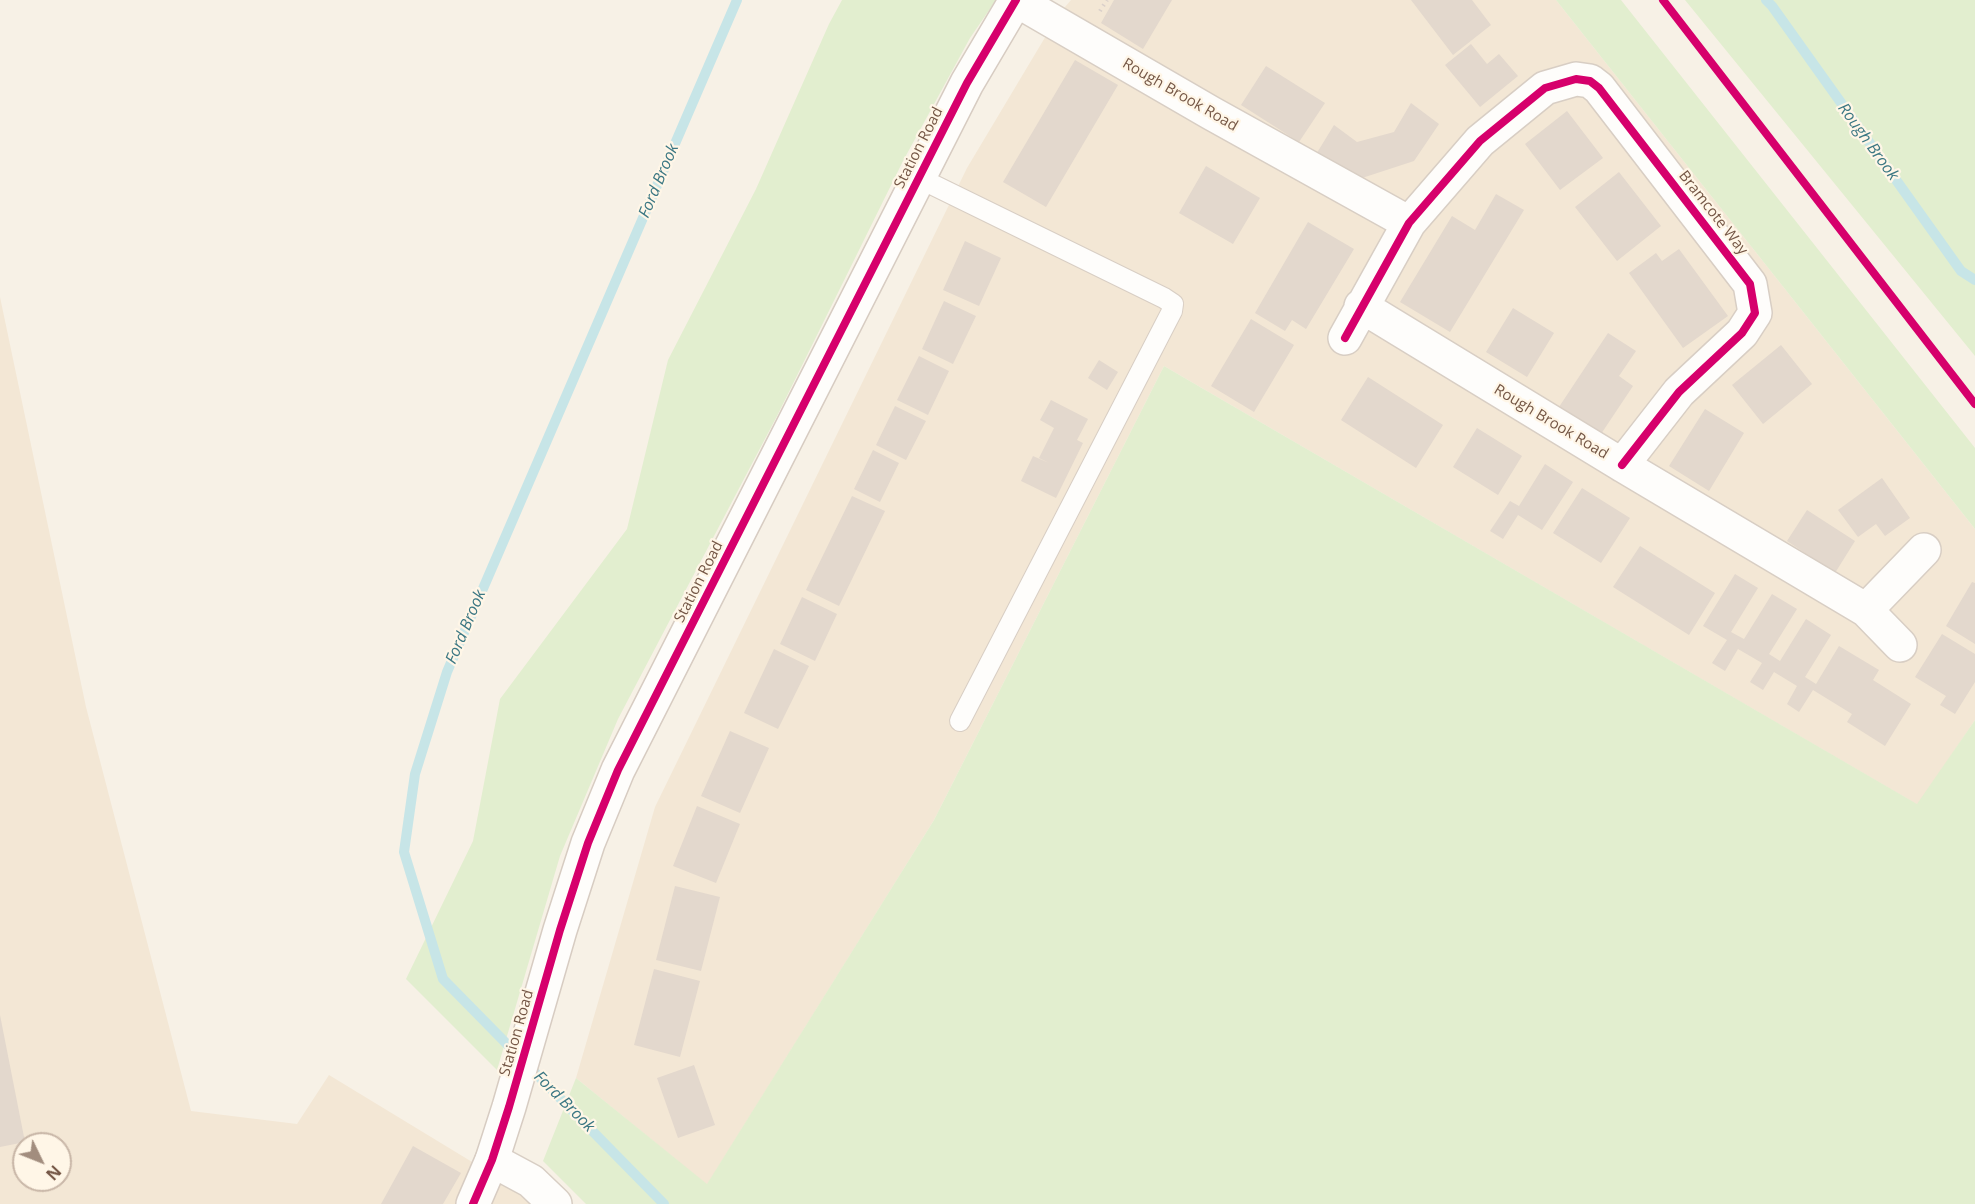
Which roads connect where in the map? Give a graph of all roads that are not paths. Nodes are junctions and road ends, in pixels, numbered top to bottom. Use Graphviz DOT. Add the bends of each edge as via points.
graph roads {
  1 [pos="1016,0"];
  2 [pos="919,178"];
  3 [pos="1408,223"];
  4 [pos="1361,306"];
  5 [pos="1345,338"];
  6 [pos="1622,465"];
  7 [pos="1924,550"];
  8 [pos="1866,610"];
  9 [pos="1900,645"];
  10 [pos="960,721"];
  11 [pos="492,1160"];
  12 [pos="473,1204"];
  13 [pos="555,1204"];
  1 -- 2 [label="street, Station Road" via="967,83"];
  1 -- 3 [label="street, Rough Brook Road"];
  2 -- 10 [label="lane" via="1173,304"];
  2 -- 11 [label="street, Station Road" via="618,770 584,854"];
  3 -- 4 [label="street"];
  3 -- 6 [label="street, Bramcote Way" via="1480,141 1545,88 1575,79 1590,81 1599,88 1750,284 1755,313 1742,333 1679,392"];
  4 -- 5 [label="street"];
  4 -- 6 [label="street, Rough Brook Road"];
  6 -- 8 [label="street, Rough Brook Road"];
  7 -- 8 [label="street"];
  8 -- 9 [label="street, Rough Brook Road"];
  11 -- 12 [label="street, Station Road"];
  11 -- 13 [label="street" via="531,1181"];
}
